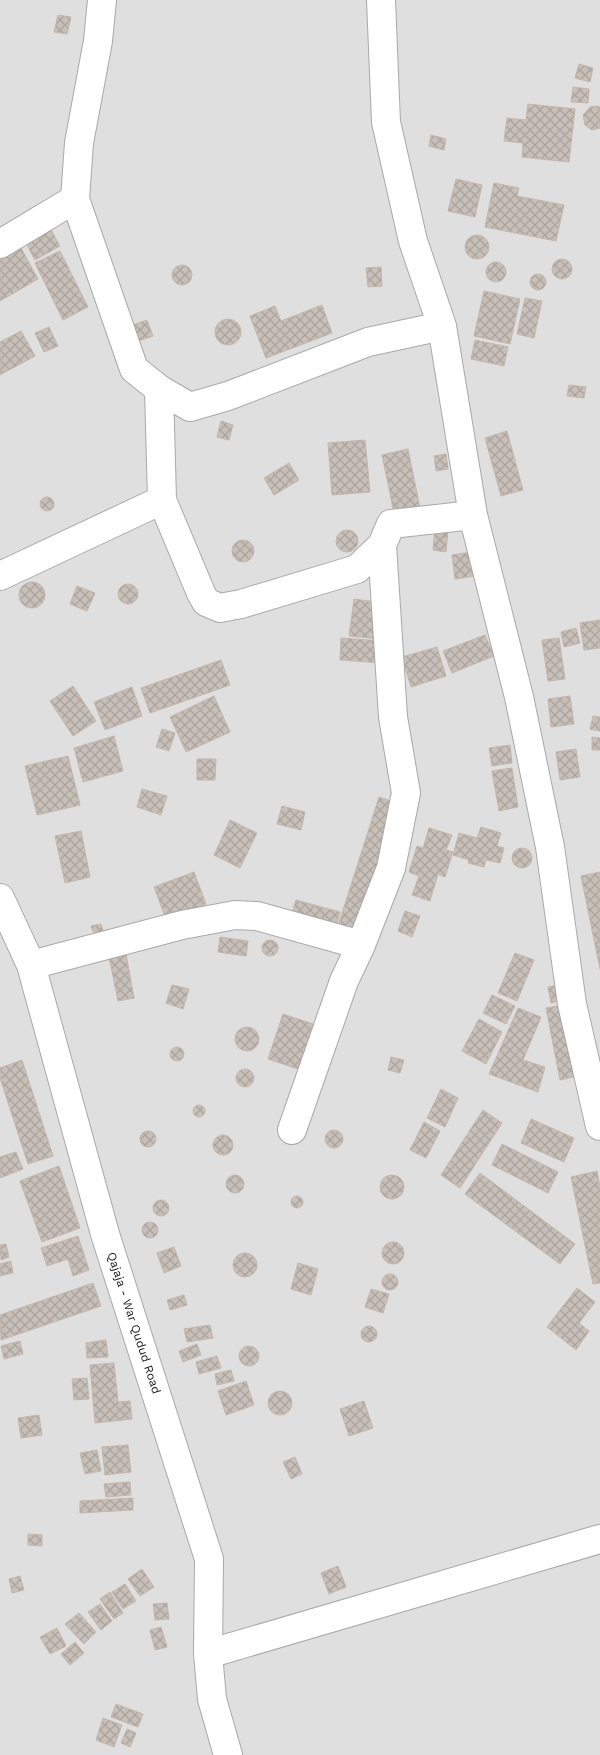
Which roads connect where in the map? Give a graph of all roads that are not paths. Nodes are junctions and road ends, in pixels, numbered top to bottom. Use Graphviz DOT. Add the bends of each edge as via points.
graph roads {
  1 [pos="102,0"];
  2 [pos="381,0"];
  3 [pos="75,199"];
  4 [pos="0,244"];
  5 [pos="442,326"];
  6 [pos="159,390"];
  7 [pos="162,500"];
  8 [pos="473,515"];
  9 [pos="382,545"];
  10 [pos="0,576"];
  11 [pos="0,898"];
  12 [pos="361,945"];
  13 [pos="31,965"];
  14 [pos="600,1126"];
  15 [pos="292,1130"];
  16 [pos="600,1539"];
  17 [pos="208,1654"];
  18 [pos="228,1755"];
  1 -- 3 [label="street" via="98,41 79,143"];
  2 -- 5 [label="street" via="386,122 413,241"];
  3 -- 4 [label="street"];
  3 -- 6 [label="street" via="134,369"];
  5 -- 6 [label="street" via="368,342 228,396 190,407"];
  5 -- 8 [label="street"];
  6 -- 7 [label="street"];
  7 -- 9 [label="street" via="201,593 206,602 220,608 357,569"];
  7 -- 10 [label="street"];
  8 -- 9 [label="street" via="392,524"];
  8 -- 14 [label="street" via="519,697 550,847 572,1004"];
  9 -- 12 [label="street" via="393,717 406,793 390,868"];
  11 -- 13 [label="street, Qajaja - War Qudud Road"];
  12 -- 13 [label="street" via="257,916 235,915 182,925"];
  12 -- 15 [label="street" via="344,981"];
  13 -- 17 [label="street, Qajaja - War Qudud Road" via="105,1234 209,1559"];
  16 -- 17 [label="street"];
  17 -- 18 [label="street, Qajaja - War Qudud Road" via="212,1699"];
}
